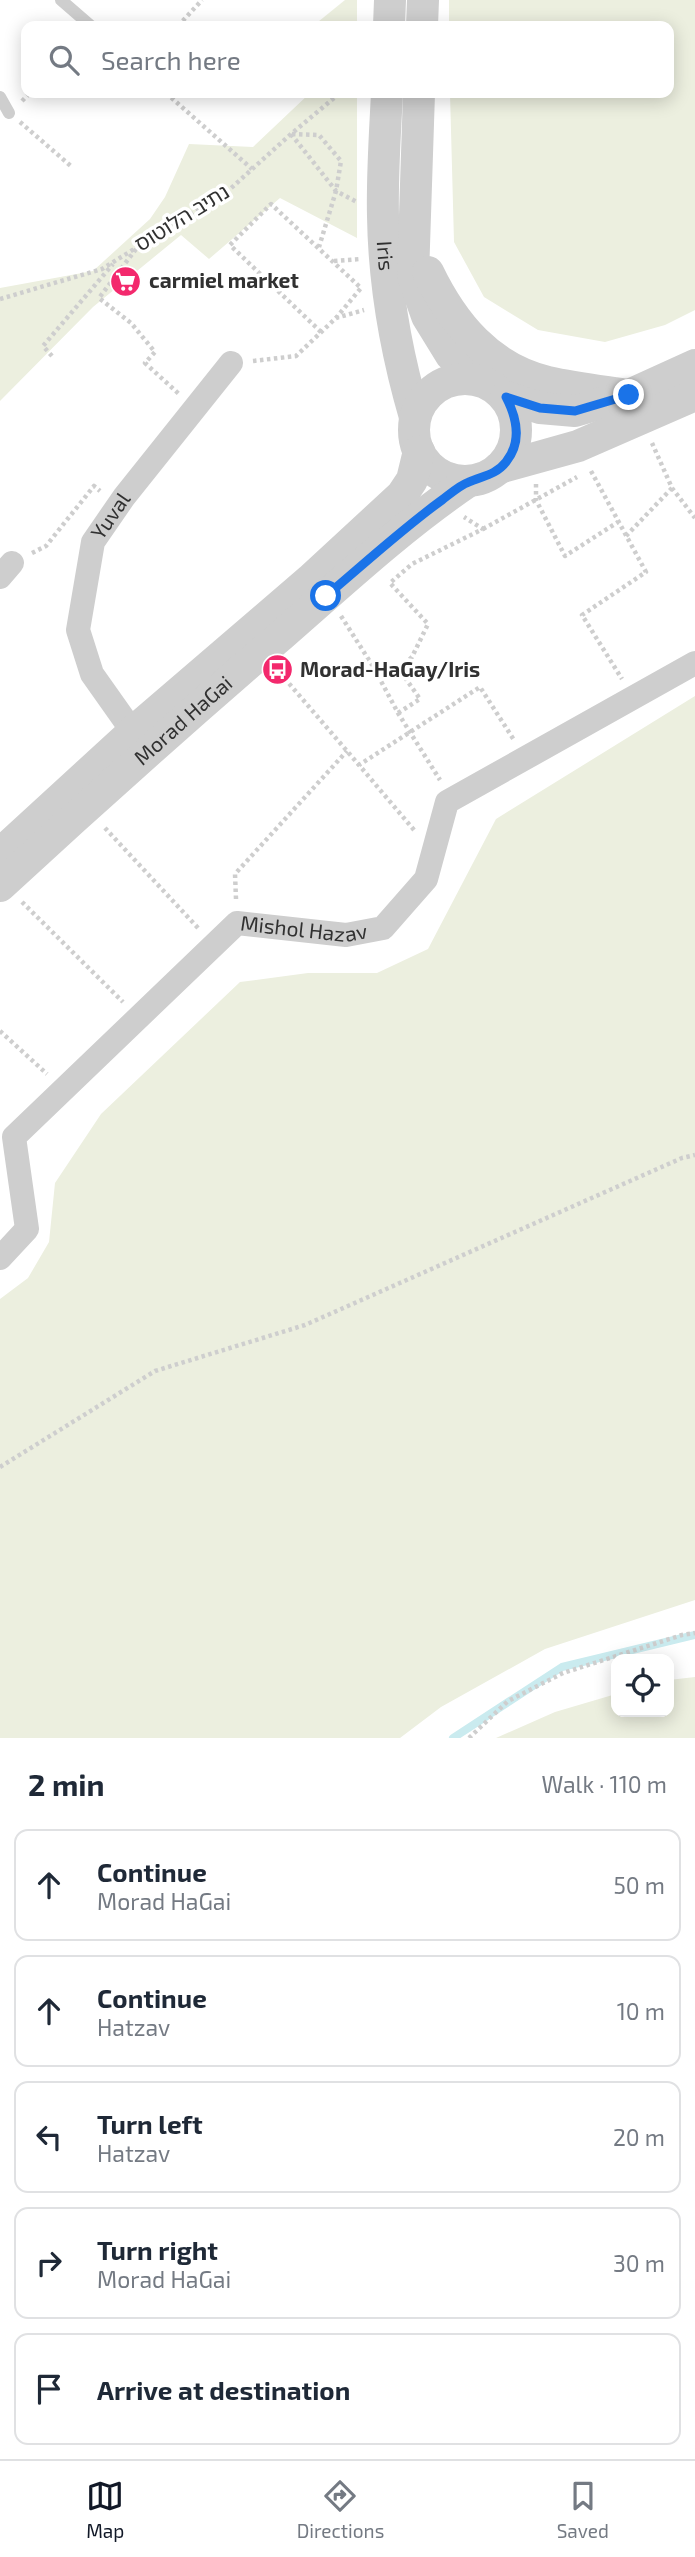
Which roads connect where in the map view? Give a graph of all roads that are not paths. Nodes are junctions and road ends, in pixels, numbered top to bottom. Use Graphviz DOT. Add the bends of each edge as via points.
graph roads {
  1 [pos="61,0"];
  2 [pos="390,0"];
  3 [pos="423,0"];
  4 [pos="85,21"];
  5 [pos="389,21"];
  6 [pos="422,21"];
  7 [pos="0,97"];
  8 [pos="387,98"];
  9 [pos="419,98"];
  10 [pos="9,113"];
  11 [pos="414,238"];
  12 [pos="231,363"];
  13 [pos="695,365"];
  14 [pos="475,379"];
  15 [pos="695,395"];
  16 [pos="506,397"];
  17 [pos="636,407"];
  18 [pos="415,417"];
  19 [pos="419,451"];
  20 [pos="499,468"];
  21 [pos="469,481"];
  22 [pos="695,663"];
  23 [pos="133,732"];
  24 [pos="1,875"];
  25 [pos="0,1258"];
  1 -- 4 [label="lane"];
  2 -- 5 [label="street"];
  3 -- 6 [label="street"];
  7 -- 10 [label="lane"];
  8 -- 18 [label="street, Iris" via="383,216 390,303"];
  9 -- 11 [label="street, Iris"];
  11 -- 14 [label="street, Iris" via="413,276 427,316 451,355"];
  11 -- 17 [label="street" via="429,274 470,339 505,365"];
  12 -- 23 [label="street, Yuval" via="93,542 78,630 92,674"];
  13 -- 17 [label="street"];
  14 -- 16 [label="street"];
  14 -- 18 [label="street" via="461,378 432,390"];
  15 -- 17 [label="street"];
  16 -- 17 [label="street" via="540,408 575,411"];
  16 -- 20 [label="street" via="517,430 514,448"];
  17 -- 20 [label="street" via="578,446"];
  18 -- 19 [label="street"];
  19 -- 21 [label="street" via="440,475"];
  19 -- 23 [label="street, Morad HaGai" via="412,480 402,495"];
  20 -- 21 [label="street"];
  21 -- 24 [label="street, Morad HaGai"];
  22 -- 25 [label="street, Mishol Hazav" via="447,803 426,879 383,928 346,934 237,923 14,1137 27,1229"];
  23 -- 24 [label="street, Morad HaGai"];
}
